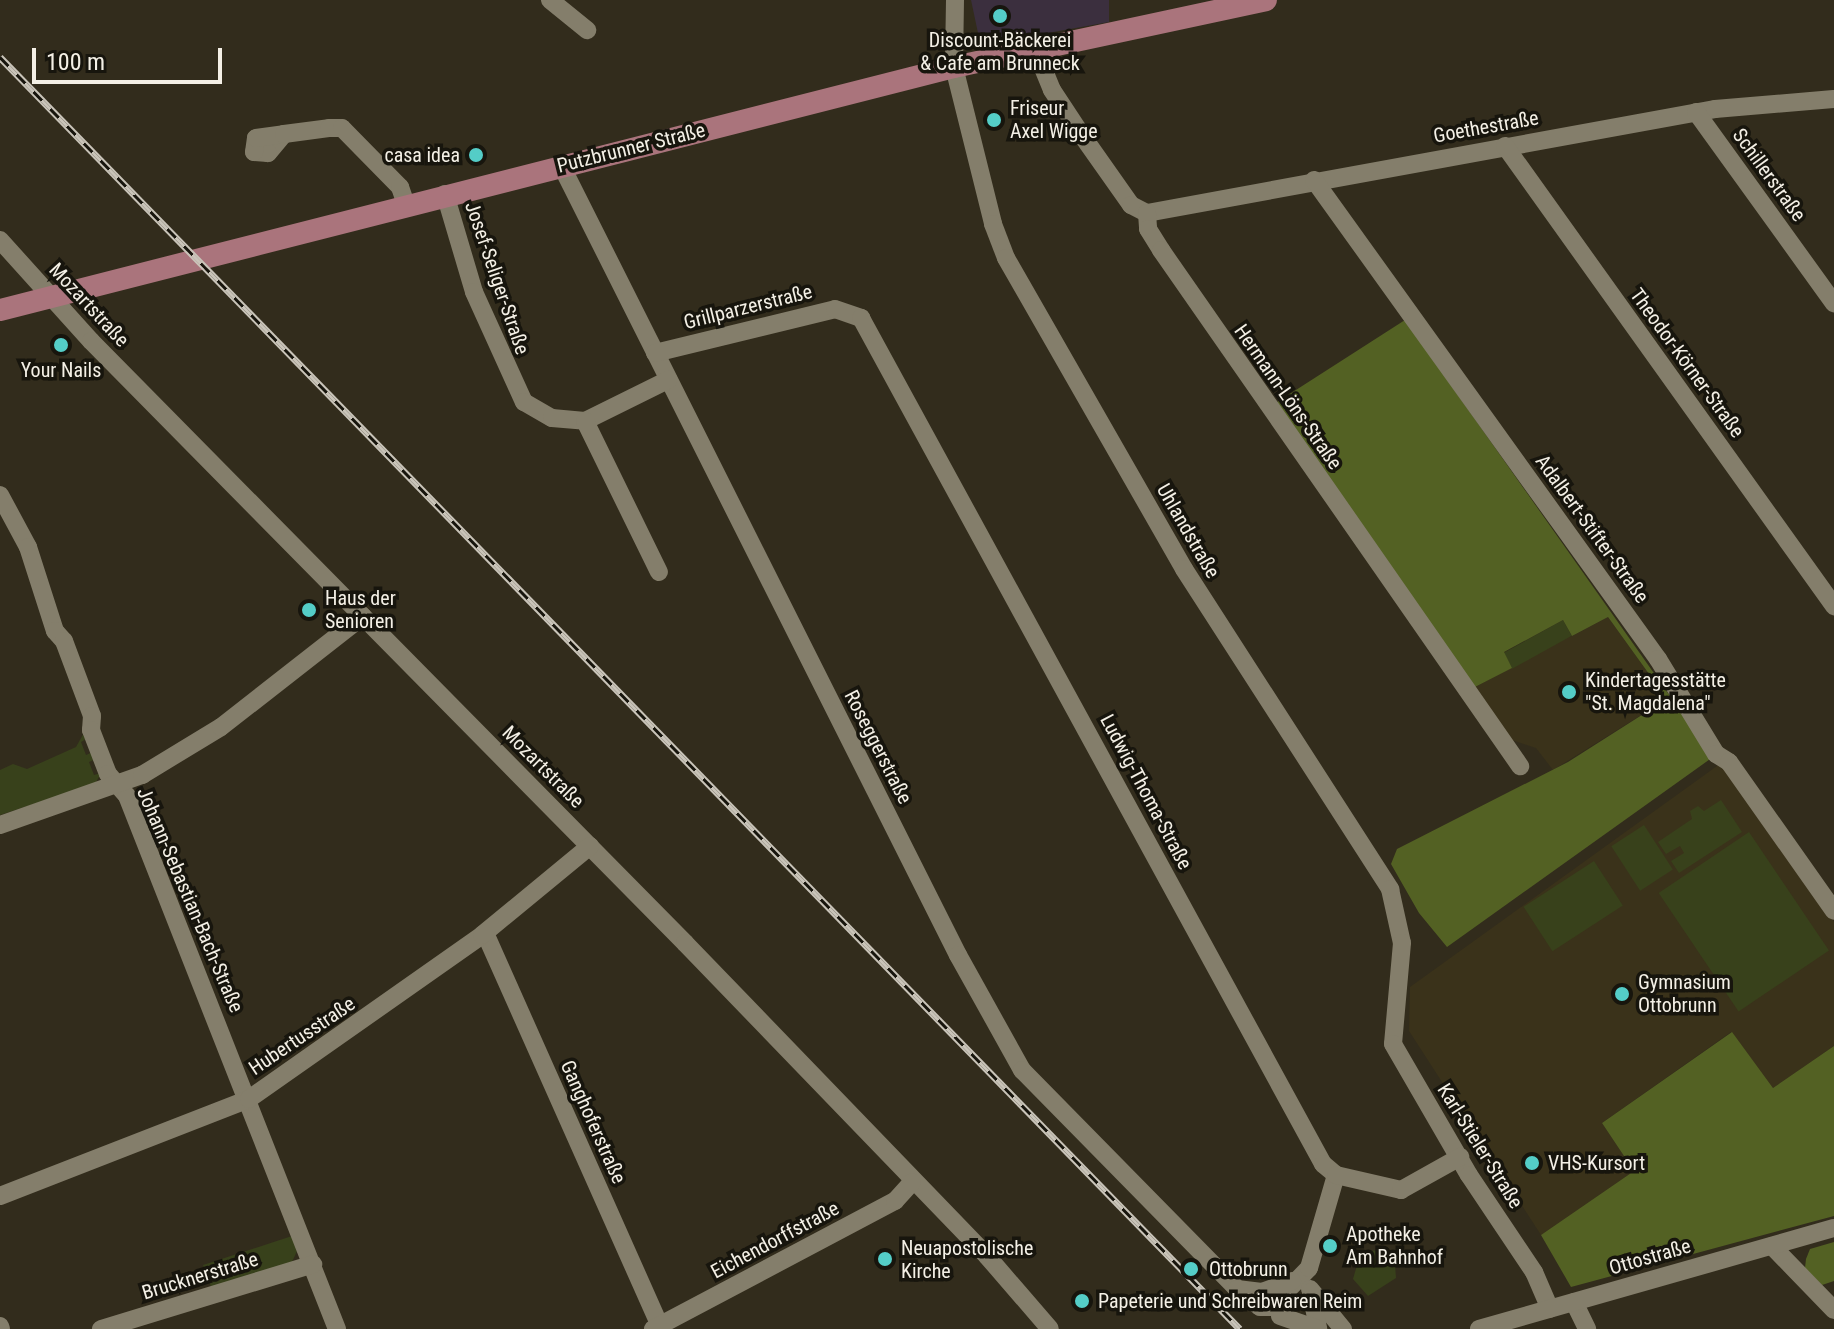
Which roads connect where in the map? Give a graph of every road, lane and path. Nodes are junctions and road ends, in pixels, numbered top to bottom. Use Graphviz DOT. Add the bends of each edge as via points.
graph roads {
  1 [pos="550,0"];
  2 [pos="955,0"];
  3 [pos="1266,0"];
  4 [pos="1214,7"];
  5 [pos="587,30"];
  6 [pos="1036,51"];
  7 [pos="954,67"];
  8 [pos="1834,99"];
  9 [pos="1696,112"];
  10 [pos="284,134"];
  11 [pos="1505,146"];
  12 [pos="561,165"];
  13 [pos="1314,180"];
  14 [pos="445,194"];
  15 [pos="406,204"];
  16 [pos="1147,213"];
  17 [pos="0,240"];
  18 [pos="48,296"];
  19 [pos="1834,303"];
  20 [pos="0,310"];
  21 [pos="851,311"];
  22 [pos="655,353"];
  23 [pos="668,380"];
  24 [pos="585,421"];
  25 [pos="0,495"];
  26 [pos="659,572"];
  27 [pos="1834,606"];
  28 [pos="363,616"];
  29 [pos="1520,766"];
  30 [pos="119,787"];
  31 [pos="0,825"];
  32 [pos="590,846"];
  33 [pos="1834,911"];
  34 [pos="485,933"];
  35 [pos="1393,1001"];
  36 [pos="249,1099"];
  37 [pos="1460,1157"];
  38 [pos="1336,1175"];
  39 [pos="912,1182"];
  40 [pos="0,1196"];
  41 [pos="1834,1228"];
  42 [pos="1772,1246"];
  43 [pos="313,1264"];
  44 [pos="1304,1284"];
  45 [pos="1574,1302"];
  46 [pos="1550,1309"];
  47 [pos="1834,1310"];
  48 [pos="1338,1321"];
  49 [pos="658,1328"];
  50 [pos="101,1329"];
  51 [pos="337,1329"];
  52 [pos="1050,1329"];
  53 [pos="1313,1329"];
  54 [pos="1479,1329"];
  55 [pos="1587,1329"];
  1 -- 5 [label="street"];
  2 -- 7 [label="street, Uhlandstraße"];
  3 -- 4 [label="main road, Putzbrunner Straße"];
  4 -- 6 [label="main road, Putzbrunner Straße"];
  6 -- 7 [label="main road, Putzbrunner Straße"];
  6 -- 16 [label="street, Hermann-Löns-Straße" via="1052,90 1081,134 1131,205"];
  7 -- 12 [label="main road, Putzbrunner Straße"];
  7 -- 35 [label="street, Uhlandstraße" via="1006,258 1184,569 1390,889 1402,943"];
  8 -- 9 [label="street, Goethestraße"];
  9 -- 11 [label="street, Goethestraße"];
  9 -- 19 [label="street, Schillerstraße"];
  10 -- 15 [label="street" via="342,128 400,187"];
  11 -- 13 [label="street, Goethestraße"];
  11 -- 27 [label="street, Theodor-Körner-Straße"];
  12 -- 14 [label="main road, Putzbrunner Straße"];
  12 -- 22 [label="street, Roseggerstraße"];
  13 -- 16 [label="street, Goethestraße"];
  13 -- 33 [label="street, Adalbert-Stifter-Straße" via="1665,668 1716,754 1729,762"];
  14 -- 15 [label="main road, Putzbrunner Straße"];
  14 -- 24 [label="street, Josef-Seliger-Straße" via="474,292 514,388 539,413"];
  15 -- 18 [label="main road, Putzbrunner Straße"];
  16 -- 29 [label="street, Hermann-Löns-Straße" via="1152,238"];
  17 -- 18 [label="street, Mozartstraße"];
  18 -- 20 [label="main road, Putzbrunner Straße"];
  18 -- 28 [label="street, Mozartstraße"];
  21 -- 22 [label="street, Grillparzerstraße" via="828,310"];
  21 -- 38 [label="street, Ludwig-Thoma-Straße" via="868,327 1311,1142"];
  22 -- 23 [label="street, Roseggerstraße"];
  23 -- 24 [label="street"];
  23 -- 44 [label="street, Roseggerstraße" via="1004,1044 1022,1070 1260,1307 1271,1307"];
  24 -- 26 [label="street"];
  25 -- 30 [label="street, Johann-Sebastian-Bach-Straße" via="28,547 51,623 64,641 92,716 91,730"];
  28 -- 30 [label="street" via="221,727"];
  28 -- 32 [label="street, Mozartstraße"];
  30 -- 31 [label="street"];
  30 -- 36 [label="street, Johann-Sebastian-Bach-Straße"];
  32 -- 34 [label="street, Hubertusstraße"];
  32 -- 39 [label="street, Mozartstraße"];
  34 -- 36 [label="street, Hubertusstraße"];
  34 -- 49 [label="street, Ganghoferstraße"];
  35 -- 37 [label="street, Karl-Stieler-Straße" via="1393,1044"];
  36 -- 40 [label="street, Hubertusstraße"];
  36 -- 43 [label="street, Johann-Sebastian-Bach-Straße"];
  37 -- 38 [label="street" via="1401,1190"];
  37 -- 46 [label="street, Karl-Stieler-Straße" via="1534,1272"];
  38 -- 44 [label="street, Roseggerstraße"];
  39 -- 49 [label="street, Eichendorffstraße" via="895,1201"];
  39 -- 52 [label="street, Mozartstraße"];
  41 -- 42 [label="street, Ottostraße"];
  42 -- 45 [label="street, Ottostraße"];
  42 -- 47 [label="street"];
  43 -- 50 [label="street, Brucknerstraße"];
  43 -- 51 [label="street, Johann-Sebastian-Bach-Straße"];
  44 -- 48 [label="street"];
  44 -- 53 [label="street"];
  45 -- 46 [label="street, Ottostraße"];
  45 -- 55 [label="street"];
  46 -- 54 [label="street, Ottostraße"];
  48 -- 53 [label="street"];
}
